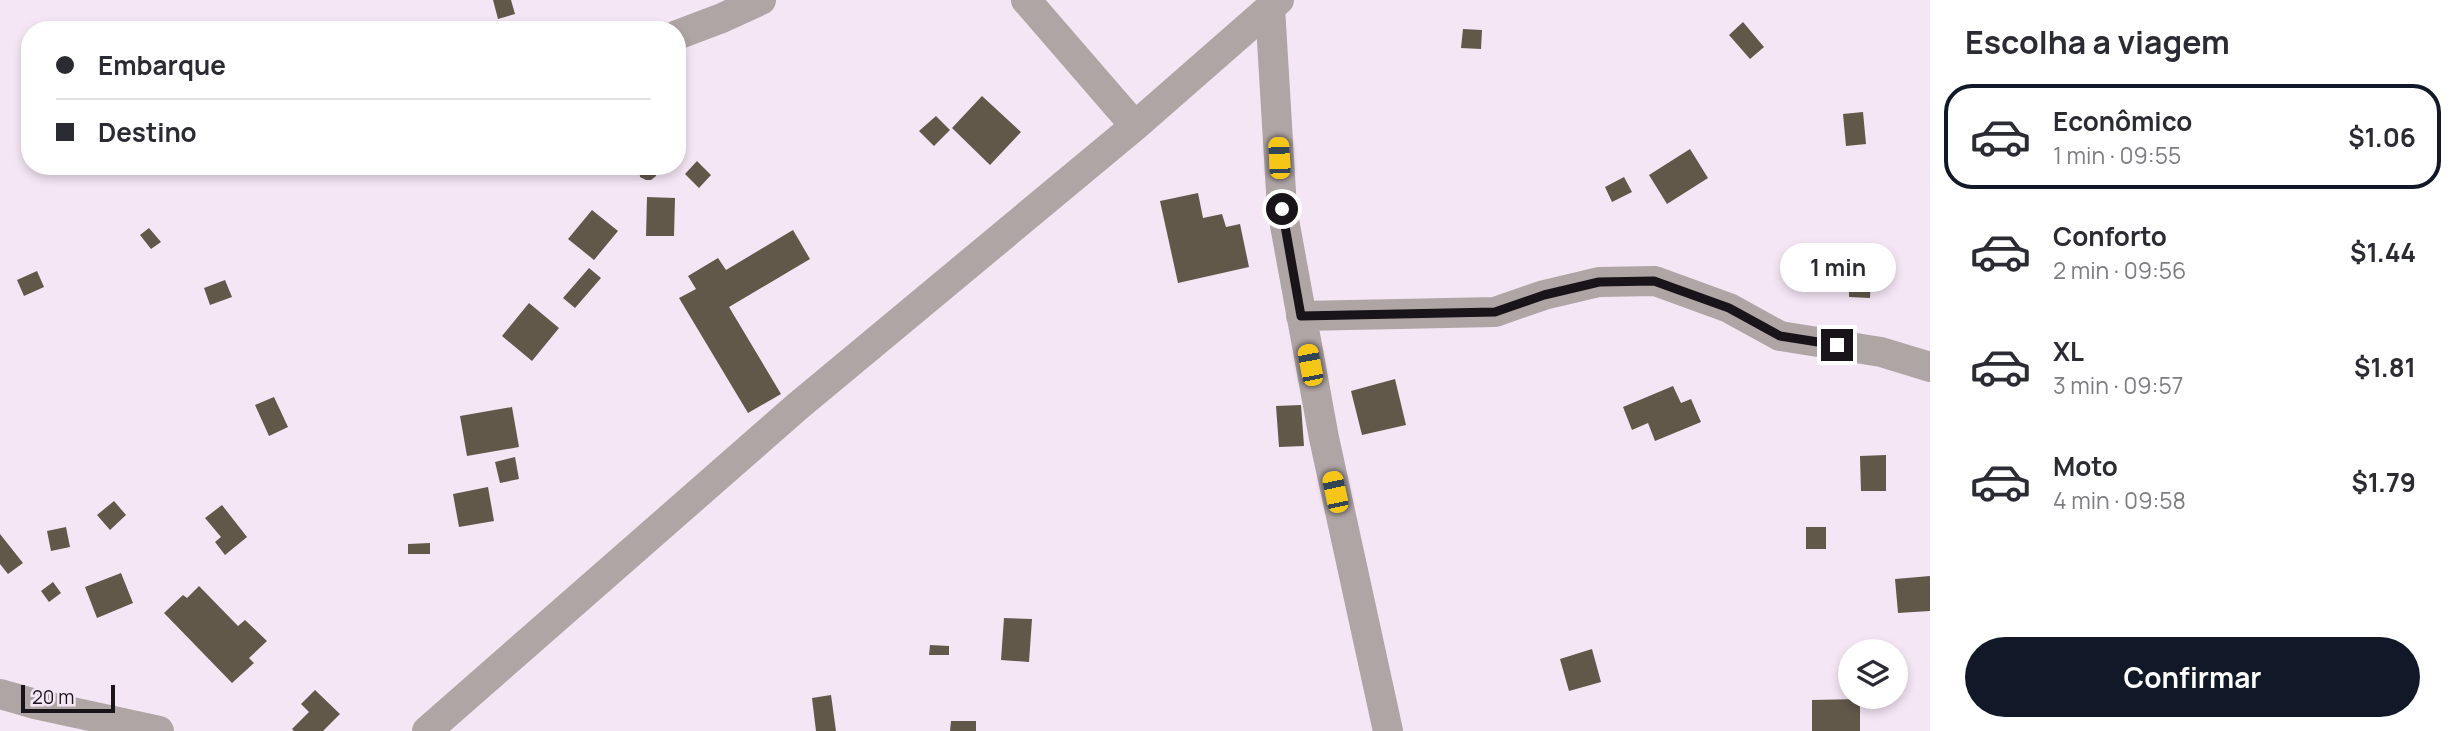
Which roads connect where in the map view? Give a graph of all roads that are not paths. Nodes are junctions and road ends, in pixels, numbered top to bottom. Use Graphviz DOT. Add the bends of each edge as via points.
graph roads {
  1 [pos="761,0"];
  2 [pos="1026,0"];
  3 [pos="1275,4"];
  4 [pos="686,32"];
  5 [pos="1135,126"];
  6 [pos="1301,316"];
  7 [pos="1930,367"];
  8 [pos="0,694"];
  9 [pos="159,731"];
  10 [pos="427,731"];
  11 [pos="1388,731"];
  1 -- 4 [label="street"];
  2 -- 5 [label="street"];
  3 -- 5 [label="street"];
  3 -- 6 [label="street" via="1282,209"];
  5 -- 10 [label="street" via="798,406"];
  6 -- 7 [label="street" via="1495,312 1599,282 1654,281 1729,308 1780,336 1881,352"];
  6 -- 11 [label="street"];
  8 -- 9 [label="street"];
}
